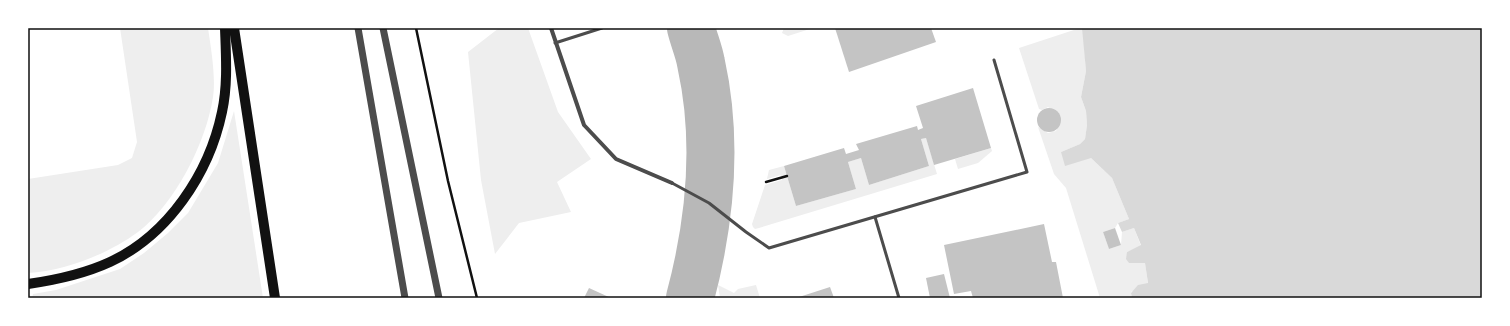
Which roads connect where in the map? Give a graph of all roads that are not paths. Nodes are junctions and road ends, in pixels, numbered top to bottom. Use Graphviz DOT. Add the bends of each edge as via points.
graph roads {
  1 [pos="225,28"];
  2 [pos="234,28"];
  3 [pos="358,28"];
  4 [pos="383,28"];
  5 [pos="551,28"];
  6 [pos="602,28"];
  7 [pos="556,43"];
  8 [pos="994,60"];
  9 [pos="672,183"];
  10 [pos="875,217"];
  11 [pos="28,284"];
  12 [pos="275,298"];
  13 [pos="405,298"];
  14 [pos="439,298"];
  15 [pos="899,298"];
  1 -- 11 [label="main road" via="226,86 215,140 205,164 174,211 144,241 110,262 89,271"];
  2 -- 12 [label="main road"];
  3 -- 13 [label="street"];
  4 -- 14 [label="street"];
  5 -- 7 [label="street"];
  6 -- 7 [label="lane"];
  7 -- 9 [label="street" via="584,125 616,159"];
  8 -- 10 [label="lane" via="1027,172"];
  9 -- 10 [label="lane" via="709,203 769,248"];
  10 -- 15 [label="lane"];
}
